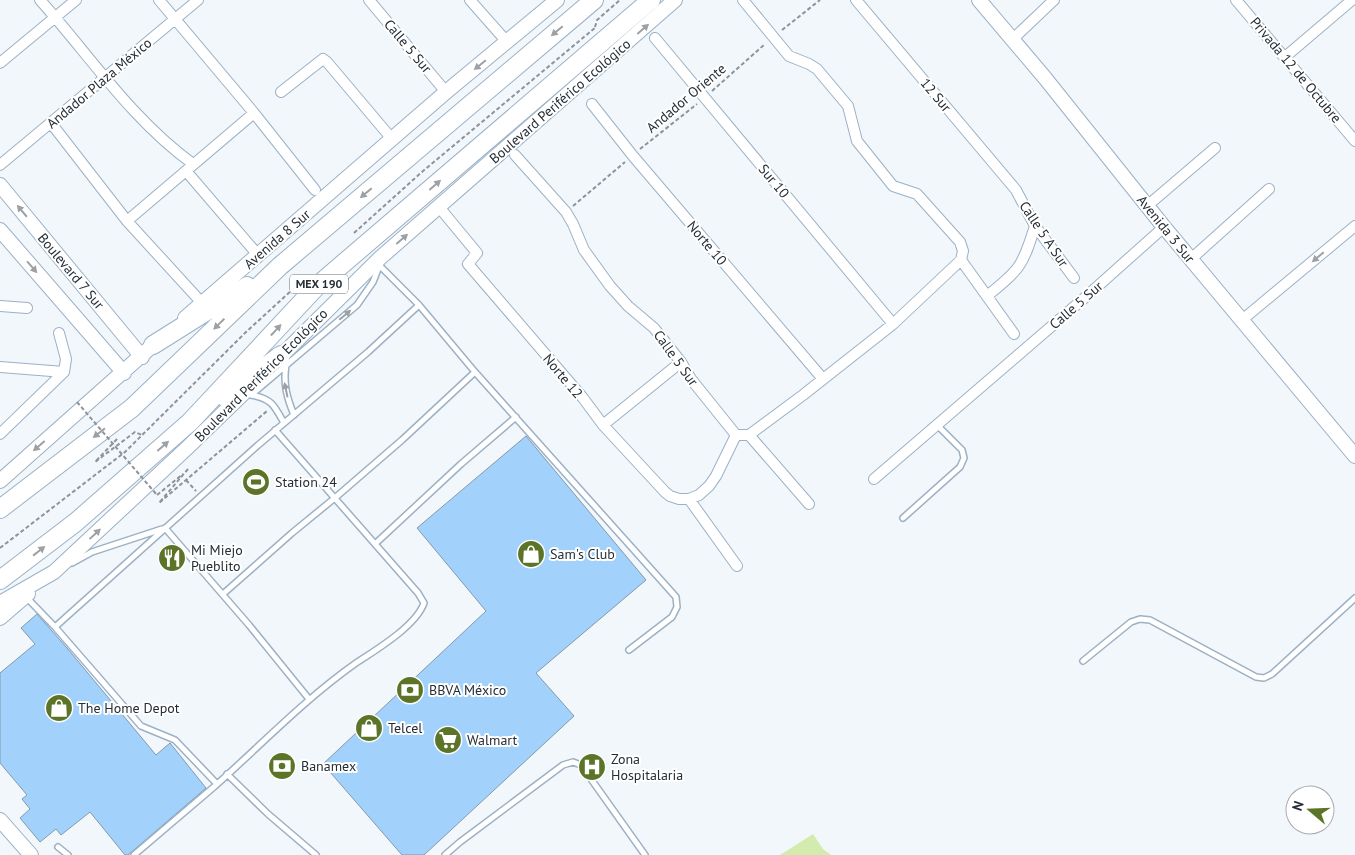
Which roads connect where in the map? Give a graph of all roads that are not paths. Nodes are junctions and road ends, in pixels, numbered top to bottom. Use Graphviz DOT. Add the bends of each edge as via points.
graph roads {
  1 [pos="40,0"];
  2 [pos="76,0"];
  3 [pos="159,0"];
  4 [pos="198,0"];
  5 [pos="369,0"];
  6 [pos="470,0"];
  7 [pos="557,0"];
  8 [pos="594,0"];
  9 [pos="651,0"];
  10 [pos="675,0"];
  11 [pos="743,0"];
  12 [pos="856,0"];
  13 [pos="980,0"];
  14 [pos="1054,0"];
  15 [pos="1236,0"];
  16 [pos="1352,0"];
  17 [pos="56,17"];
  18 [pos="176,19"];
  19 [pos="655,38"];
  20 [pos="1013,39"];
  21 [pos="508,42"];
  22 [pos="1285,57"];
  23 [pos="0,63"];
  24 [pos="104,79"];
  25 [pos="281,92"];
  26 [pos="446,92"];
  27 [pos="592,104"];
  28 [pos="254,113"];
  29 [pos="51,123"];
  30 [pos="392,139"];
  31 [pos="1355,141"];
  32 [pos="1215,148"];
  33 [pos="515,155"];
  34 [pos="0,165"];
  35 [pos="190,168"];
  36 [pos="0,185"];
  37 [pos="1270,189"];
  38 [pos="314,190"];
  39 [pos="1016,190"];
  40 [pos="1147,206"];
  41 [pos="439,207"];
  42 [pos="127,221"];
  43 [pos="1035,226"];
  44 [pos="1355,226"];
  45 [pos="1164,227"];
  46 [pos="0,230"];
  47 [pos="258,255"];
  48 [pos="1191,259"];
  49 [pos="961,260"];
  50 [pos="380,262"];
  51 [pos="280,266"];
  52 [pos="1074,278"];
  53 [pos="988,295"];
  54 [pos="202,304"];
  55 [pos="0,306"];
  56 [pos="419,306"];
  57 [pos="27,308"];
  58 [pos="1242,320"];
  59 [pos="893,324"];
  60 [pos="59,333"];
  61 [pos="1014,334"];
  62 [pos="148,351"];
  63 [pos="284,360"];
  64 [pos="681,362"];
  65 [pos="0,366"];
  66 [pos="64,372"];
  67 [pos="475,372"];
  68 [pos="124,373"];
  69 [pos="822,380"];
  70 [pos="251,395"];
  71 [pos="294,415"];
  72 [pos="516,417"];
  73 [pos="190,422"];
  74 [pos="284,423"];
  75 [pos="936,424"];
  76 [pos="603,425"];
  77 [pos="276,430"];
  78 [pos="0,434"];
  79 [pos="736,435"];
  80 [pos="749,435"];
  81 [pos="187,448"];
  82 [pos="1355,456"];
  83 [pos="874,479"];
  84 [pos="0,481"];
  85 [pos="336,497"];
  86 [pos="688,499"];
  87 [pos="809,504"];
  88 [pos="0,509"];
  89 [pos="903,518"];
  90 [pos="165,528"];
  91 [pos="376,544"];
  92 [pos="736,566"];
  93 [pos="54,572"];
  94 [pos="0,580"];
  95 [pos="223,594"];
  96 [pos="26,596"];
  97 [pos="1355,598"];
  98 [pos="0,603"];
  99 [pos="0,618"];
  100 [pos="55,627"];
  101 [pos="629,650"];
  102 [pos="1082,661"];
  103 [pos="309,699"];
  104 [pos="227,774"];
  105 [pos="217,784"];
  106 [pos="0,820"];
  107 [pos="58,847"];
  108 [pos="31,855"];
  109 [pos="68,855"];
  110 [pos="134,855"];
  111 [pos="316,855"];
  112 [pos="445,855"];
  113 [pos="645,855"];
  1 -- 17 [label="street"];
  2 -- 17 [label="street"];
  3 -- 18 [label="street"];
  4 -- 18 [label="street, Andador Plaza México"];
  5 -- 26 [label="street, Calle 5 Sur"];
  6 -- 21 [label="street"];
  7 -- 21 [label="street, Avenida 8 Sur"];
  8 -- 51 [label="highway, MEX 190, one-way"];
  73 -- 9 [label="highway, Boulevard Periférico Ecológico / MEX 190, one-way" via="317,286"];
  41 -- 10 [label="street, Boulevard Periférico Ecológico, one-way"];
  11 -- 49 [label="street" via="789,56 817,69 848,106 857,141 893,186 918,194 954,235 963,251"];
  12 -- 39 [label="street, 12 Sur"];
  13 -- 20 [label="street, Avenida 3 Sur"];
  14 -- 20 [label="street"];
  15 -- 22 [label="street, Privada 12 de Octubre"];
  16 -- 22 [label="street"];
  17 -- 23 [label="street"];
  17 -- 24 [label="street"];
  18 -- 24 [label="street, Andador Plaza México"];
  18 -- 28 [label="street"];
  19 -- 59 [label="street, Sur 10"];
  20 -- 40 [label="street, Avenida 3 Sur"];
  21 -- 26 [label="street, Avenida 8 Sur, one-way"];
  22 -- 31 [label="street, Privada 12 de Octubre"];
  24 -- 29 [label="street, Andador Plaza México"];
  24 -- 35 [label="street"];
  25 -- 30 [label="street" via="323,59"];
  26 -- 30 [label="street, Avenida 8 Sur"];
  27 -- 69 [label="street, Norte 10"];
  28 -- 35 [label="street"];
  28 -- 38 [label="street"];
  29 -- 34 [label="street, Andador Plaza México"];
  29 -- 42 [label="street"];
  30 -- 47 [label="street, Avenida 8 Sur"];
  32 -- 40 [label="street"];
  33 -- 64 [label="street, Calle 5 Sur" via="566,212 584,250 610,286 654,328"];
  35 -- 42 [label="street"];
  35 -- 47 [label="street"];
  62 -- 36 [label="street, Boulevard 7 Sur, one-way"];
  37 -- 48 [label="street"];
  39 -- 43 [label="street, Calle 5 A Sur"];
  40 -- 45 [label="street, Avenida 3 Sur"];
  50 -- 41 [label="street, Boulevard Periférico Ecológico, one-way"];
  41 -- 76 [label="street, Norte 12" via="477,252 468,264"];
  42 -- 54 [label="street"];
  43 -- 52 [label="street, Calle 5 A Sur"];
  43 -- 53 [label="street" via="1021,265 1012,277"];
  44 -- 58 [label="street, one-way"];
  45 -- 48 [label="street, Avenida 3 Sur"];
  45 -- 75 [label="street, Calle 5 Sur"];
  46 -- 68 [label="street, Boulevard 7 Sur, one-way"];
  47 -- 54 [label="street, Avenida 8 Sur"];
  48 -- 58 [label="street, Avenida 3 Sur"];
  49 -- 53 [label="street"];
  49 -- 59 [label="street"];
  50 -- 56 [label="lane"];
  63 -- 50 [label="street, Boulevard Periférico Ecológico, one-way"];
  51 -- 62 [label="highway"];
  51 -- 88 [label="highway, MEX 190, one-way" via="132,408"];
  53 -- 61 [label="street"];
  54 -- 62 [label="street, Avenida 8 Sur"];
  55 -- 57 [label="street"];
  56 -- 67 [label="lane"];
  56 -- 71 [label="lane"];
  58 -- 82 [label="street, Avenida 3 Sur"];
  59 -- 69 [label="street"];
  60 -- 66 [label="street" via="66,359"];
  62 -- 68 [label="street, Avenida 8 Sur"];
  63 -- 70 [label="lane"];
  71 -- 63 [label="lane, one-way" via="286,395"];
  63 -- 73 [label="highway"];
  63 -- 81 [label="street, Boulevard Periférico Ecológico"];
  64 -- 76 [label="street"];
  64 -- 79 [label="street, Calle 5 Sur" via="691,380"];
  65 -- 66 [label="street"];
  66 -- 78 [label="street"];
  67 -- 72 [label="lane"];
  67 -- 85 [label="lane"];
  68 -- 84 [label="street, Avenida 8 Sur, one-way"];
  69 -- 80 [label="street"];
  70 -- 74 [label="lane" via="266,398"];
  70 -- 81 [label="lane"];
  71 -- 74 [label="lane"];
  72 -- 91 [label="lane"];
  72 -- 101 [label="lane" via="676,597 677,607 672,617"];
  94 -- 73 [label="highway, Boulevard Periférico Ecológico / MEX 190, one-way" via="76,522"];
  74 -- 77 [label="lane"];
  75 -- 83 [label="street, Calle 5 Sur"];
  75 -- 89 [label="lane" via="962,450 964,458 960,468"];
  76 -- 86 [label="street, Norte 12" via="664,492"];
  77 -- 85 [label="lane"];
  77 -- 90 [label="lane"];
  79 -- 80 [label="street"];
  79 -- 86 [label="street" via="709,486"];
  80 -- 87 [label="street"];
  93 -- 81 [label="street, Boulevard Periférico Ecológico, one-way"];
  85 -- 91 [label="lane"];
  85 -- 95 [label="lane"];
  86 -- 92 [label="street"];
  90 -- 93 [label="lane" via="92,552"];
  90 -- 95 [label="lane"];
  90 -- 100 [label="lane"];
  91 -- 103 [label="lane" via="424,603 420,612 384,646"];
  93 -- 96 [label="street"];
  93 -- 98 [label="street, Boulevard Periférico Ecológico"];
  95 -- 103 [label="lane"];
  96 -- 99 [label="street"];
  96 -- 100 [label="lane"];
  97 -- 102 [label="lane" via="1264,678 1256,677 1150,620 1140,619 1131,622"];
  100 -- 105 [label="lane" via="141,726 175,740"];
  103 -- 104 [label="lane"];
  104 -- 105 [label="lane"];
  104 -- 111 [label="lane"];
  105 -- 110 [label="lane"];
  106 -- 108 [label="street"];
  107 -- 109 [label="lane"];
  112 -- 113 [label="lane" via="563,765 573,762 581,765"];
}
